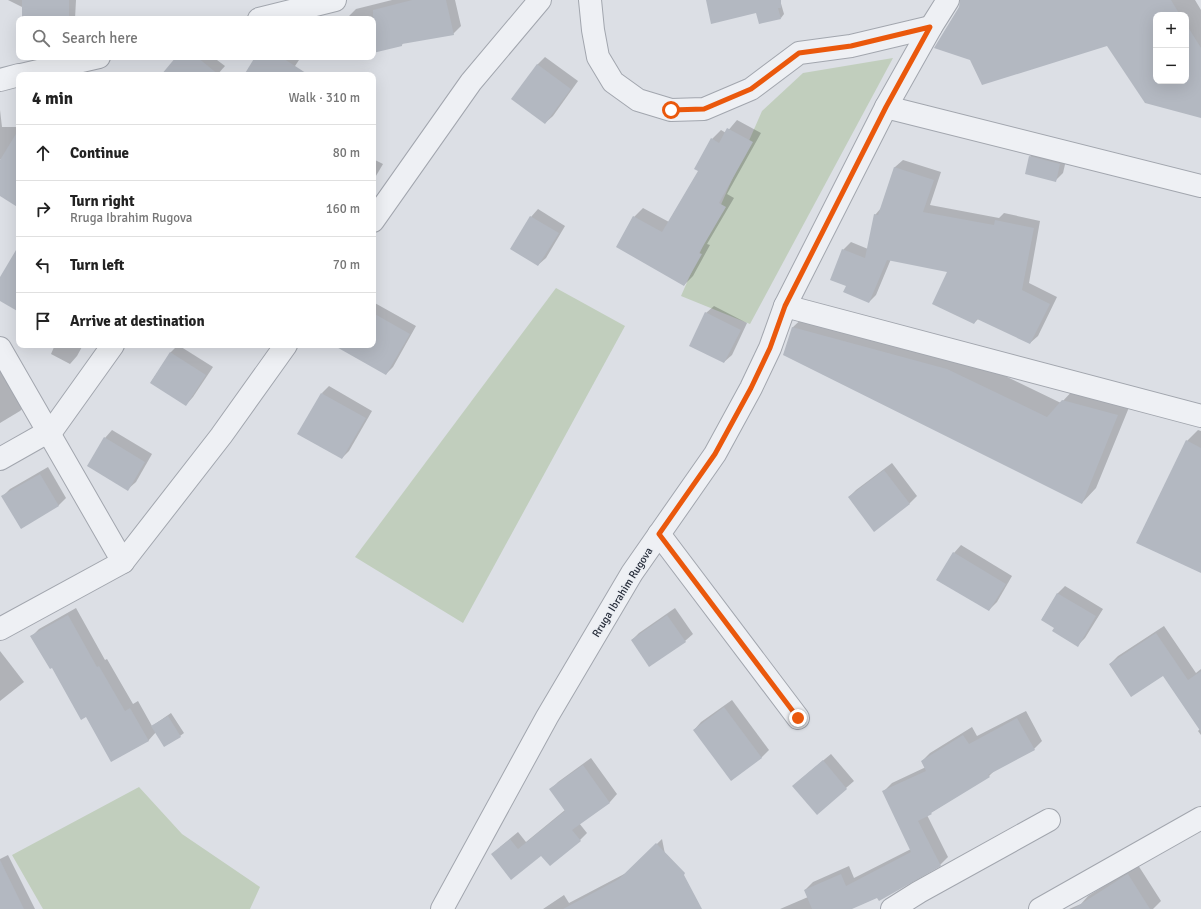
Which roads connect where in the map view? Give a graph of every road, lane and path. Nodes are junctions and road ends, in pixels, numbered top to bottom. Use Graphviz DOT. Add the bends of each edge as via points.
graph roads {
  1 [pos="335,0"];
  2 [pos="540,0"];
  3 [pos="590,0"];
  4 [pos="948,0"];
  5 [pos="271,16"];
  6 [pos="930,27"];
  7 [pos="86,60"];
  8 [pos="33,72"];
  9 [pos="16,76"];
  10 [pos="0,80"];
  11 [pos="886,107"];
  12 [pos="1201,186"];
  13 [pos="376,217"];
  14 [pos="785,306"];
  15 [pos="0,348"];
  16 [pos="111,348"];
  17 [pos="284,348"];
  18 [pos="1201,416"];
  19 [pos="48,431"];
  20 [pos="0,459"];
  21 [pos="659,534"];
  22 [pos="123,562"];
  23 [pos="0,629"];
  24 [pos="798,718"];
  25 [pos="1201,818"];
  26 [pos="1049,820"];
  27 [pos="442,909"];
  28 [pos="892,909"];
  29 [pos="1040,909"];
  1 -- 5 [label="street"];
  2 -- 13 [label="street" via="471,82"];
  3 -- 6 [label="street" via="598,57 613,82 638,100 671,110 704,109 751,89 799,53 851,46"];
  4 -- 6 [label="street, Rruga Ibrahim Rugova"];
  6 -- 11 [label="street, Rruga Ibrahim Rugova"];
  7 -- 8 [label="street"];
  9 -- 10 [label="street"];
  11 -- 12 [label="street"];
  11 -- 14 [label="street, Rruga Ibrahim Rugova"];
  14 -- 18 [label="street"];
  14 -- 21 [label="street, Rruga Ibrahim Rugova" via="770,348 715,454"];
  15 -- 19 [label="street"];
  16 -- 19 [label="street" via="53,429"];
  17 -- 22 [label="street" via="221,436"];
  19 -- 20 [label="street"];
  19 -- 22 [label="street"];
  21 -- 24 [label="street"];
  21 -- 27 [label="street, Rruga Ibrahim Rugova" via="632,573 547,717"];
  22 -- 23 [label="street"];
  25 -- 29 [label="street"];
  26 -- 28 [label="street"];
}
